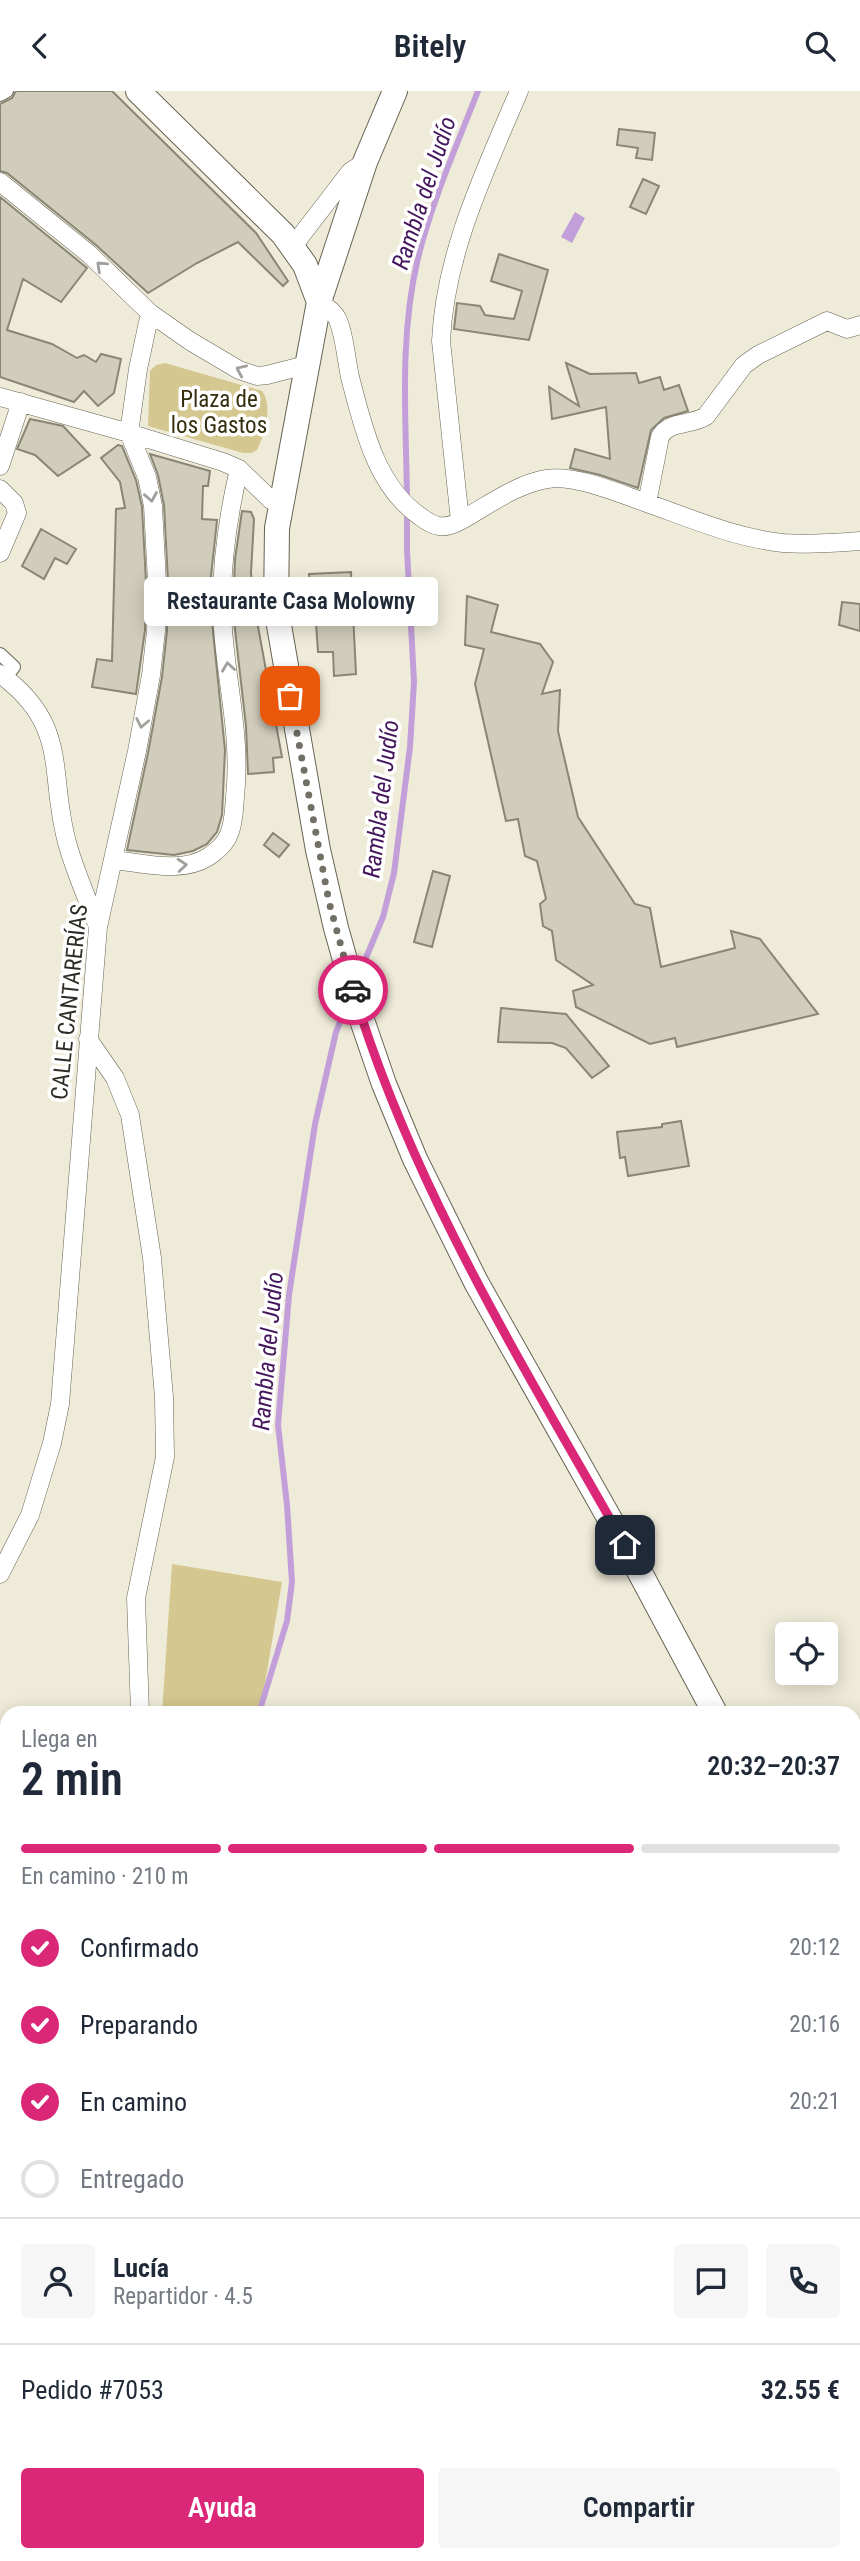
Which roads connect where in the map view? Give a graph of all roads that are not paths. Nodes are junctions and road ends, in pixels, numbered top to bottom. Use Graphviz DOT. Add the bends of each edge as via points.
graph roads {
  1 [pos="7,91"];
  2 [pos="138,91"];
  3 [pos="395,91"];
  4 [pos="519,91"];
  5 [pos="0,95"];
  6 [pos="365,162"];
  7 [pos="0,182"];
  8 [pos="293,246"];
  9 [pos="318,302"];
  10 [pos="150,313"];
  11 [pos="860,325"];
  12 [pos="306,365"];
  13 [pos="0,397"];
  14 [pos="21,402"];
  15 [pos="129,433"];
  16 [pos="0,466"];
  17 [pos="239,469"];
  18 [pos="0,489"];
  19 [pos="281,503"];
  20 [pos="647,503"];
  21 [pos="460,521"];
  22 [pos="860,541"];
  23 [pos="0,553"];
  24 [pos="0,654"];
  25 [pos="3,676"];
  26 [pos="114,860"];
  27 [pos="98,927"];
  28 [pos="88,1039"];
  29 [pos="0,1574"];
  30 [pos="140,1706"];
  31 [pos="711,1706"];
  1 -- 5 [label="street"];
  2 -- 8 [label="main road"];
  3 -- 6 [label="main road"];
  4 -- 21 [label="street" via="462,231 442,319"];
  6 -- 8 [label="street" via="350,171"];
  6 -- 9 [label="main road"];
  10 -- 7 [label="street, one-way" via="89,254"];
  8 -- 9 [label="main road"];
  9 -- 12 [label="main road"];
  9 -- 21 [label="street" via="334,313 339,323 371,448 385,478 415,513 433,526"];
  12 -- 10 [label="street, one-way" via="267,375 248,374"];
  10 -- 15 [label="street"];
  11 -- 20 [label="street" via="847,329 827,321 758,355 744,365 706,416 663,431"];
  12 -- 19 [label="main road"];
  13 -- 14 [label="street"];
  14 -- 15 [label="street"];
  14 -- 16 [label="street"];
  15 -- 17 [label="street"];
  15 -- 26 [label="street, CALLE CANTARERÍAS, one-way" via="151,495 157,620 152,675"];
  17 -- 19 [label="street" via="271,500"];
  26 -- 17 [label="street, one-way" via="189,865 208,857 229,834 237,743 222,590 228,513"];
  18 -- 23 [label="street" via="18,513"];
  19 -- 31 [label="main road" via="275,608 336,928 384,1084 476,1282"];
  20 -- 21 [label="street" via="549,478 520,487"];
  20 -- 22 [label="street" via="730,533 765,540"];
  24 -- 25 [label="street" via="14,667"];
  25 -- 27 [label="street" via="34,705 51,741 68,845"];
  26 -- 27 [label="street, CALLE CANTARERÍAS"];
  27 -- 28 [label="street, CALLE CANTARERÍAS"];
  28 -- 29 [label="street, CALLE CANTARERÍAS" via="60,1404 30,1515"];
  28 -- 30 [label="street" via="115,1078 130,1115 152,1258 164,1397 165,1457 136,1598"];
}
